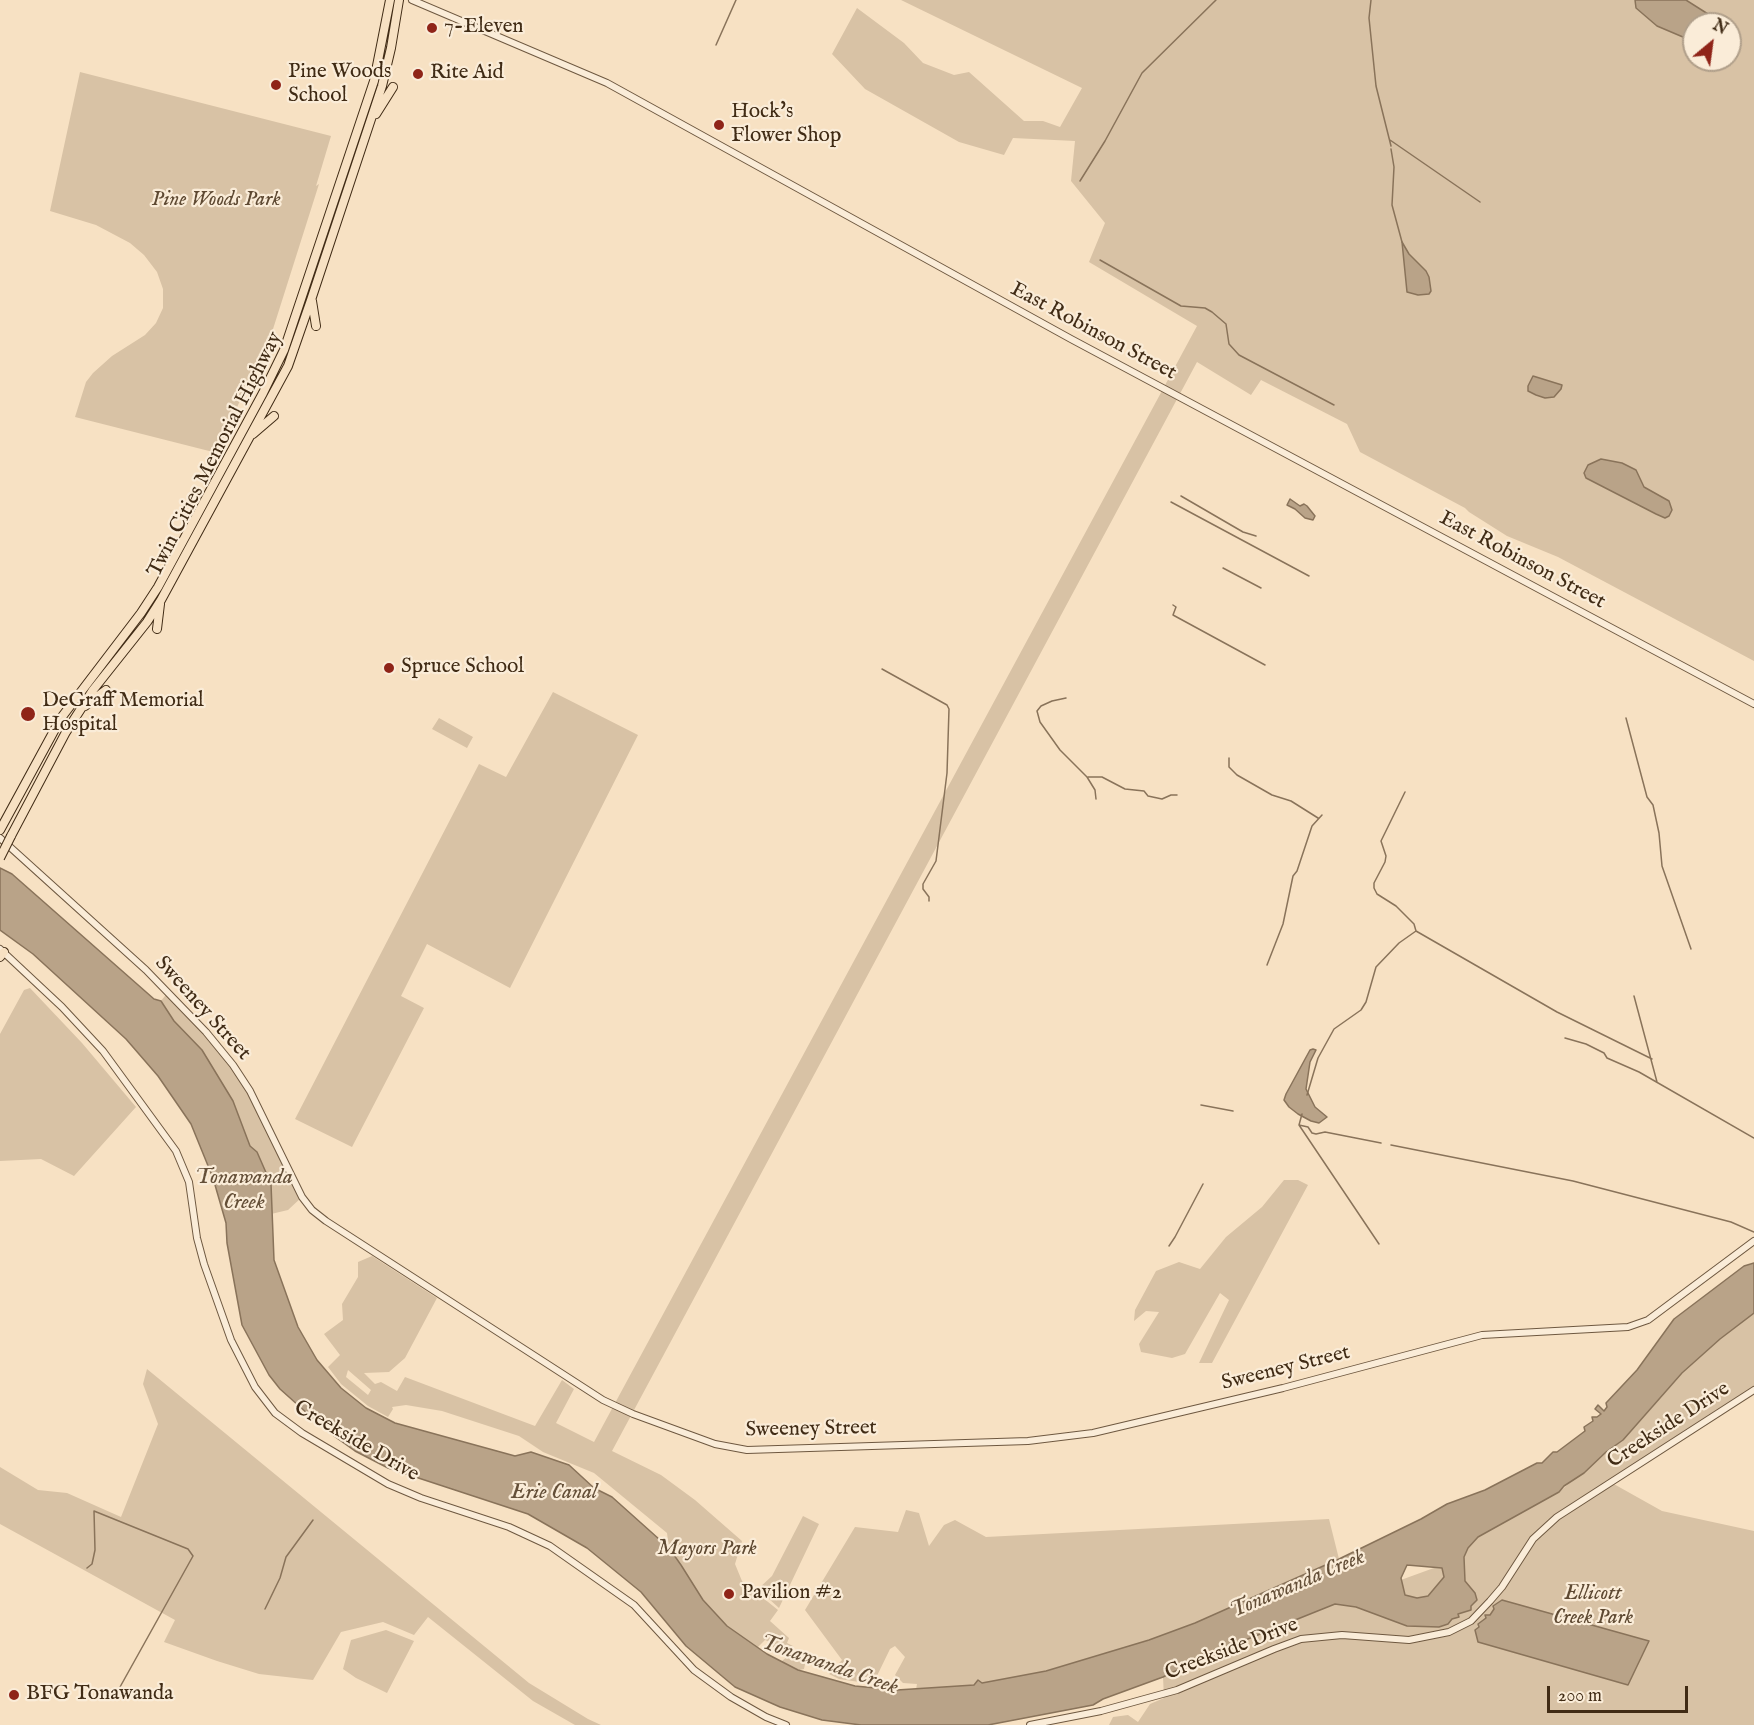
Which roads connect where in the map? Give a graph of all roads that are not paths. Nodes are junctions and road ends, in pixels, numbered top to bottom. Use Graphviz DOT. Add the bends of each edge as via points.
graph roads {
  1 [pos="390,0"];
  2 [pos="399,0"];
  3 [pos="412,0"];
  4 [pos="393,87"];
  5 [pos="370,123"];
  6 [pos="311,300"];
  7 [pos="316,326"];
  8 [pos="274,416"];
  9 [pos="249,437"];
  10 [pos="161,600"];
  11 [pos="157,629"];
  12 [pos="106,690"];
  13 [pos="1754,704"];
  14 [pos="79,711"];
  15 [pos="1,829"];
  16 [pos="0,838"];
  17 [pos="0,858"];
  18 [pos="1,953"];
  19 [pos="1754,1240"];
  20 [pos="1754,1390"];
  21 [pos="786,1725"];
  22 [pos="1030,1725"];
  1 -- 15 [label="main road, Twin Cities Memorial Highway" via="374,81 284,350 158,587 61,718"];
  2 -- 5 [label="main road, Twin Cities Memorial Highway" via="391,48"];
  3 -- 13 [label="street, East Robinson Street" via="607,83 1071,339"];
  4 -- 5 [label="main road"];
  5 -- 6 [label="main road, Twin Cities Memorial Highway"];
  6 -- 7 [label="main road"];
  6 -- 9 [label="main road, Twin Cities Memorial Highway" via="288,366"];
  8 -- 9 [label="main road"];
  9 -- 10 [label="main road, Twin Cities Memorial Highway"];
  10 -- 11 [label="main road"];
  10 -- 14 [label="main road, Twin Cities Memorial Highway"];
  12 -- 14 [label="main road"];
  14 -- 17 [label="main road, Twin Cities Memorial Highway, bridge"];
  16 -- 19 [label="street, Sweeney Street" via="146,970 206,1032 250,1091 312,1210 603,1400 714,1444 747,1450 1028,1441 1093,1432 1274,1390 1482,1335 1628,1327 1648,1320"];
  18 -- 21 [label="street, Creekside Drive" via="62,1007 103,1051 176,1150 189,1182 200,1250 218,1304 242,1364 271,1409 302,1433 388,1484 509,1527 550,1546 634,1605 694,1670 731,1697"];
  20 -- 22 [label="street, Creekside Drive" via="1557,1517 1533,1539 1490,1601 1471,1621 1449,1632 1409,1640 1342,1635 1301,1639 1177,1690"];
}
